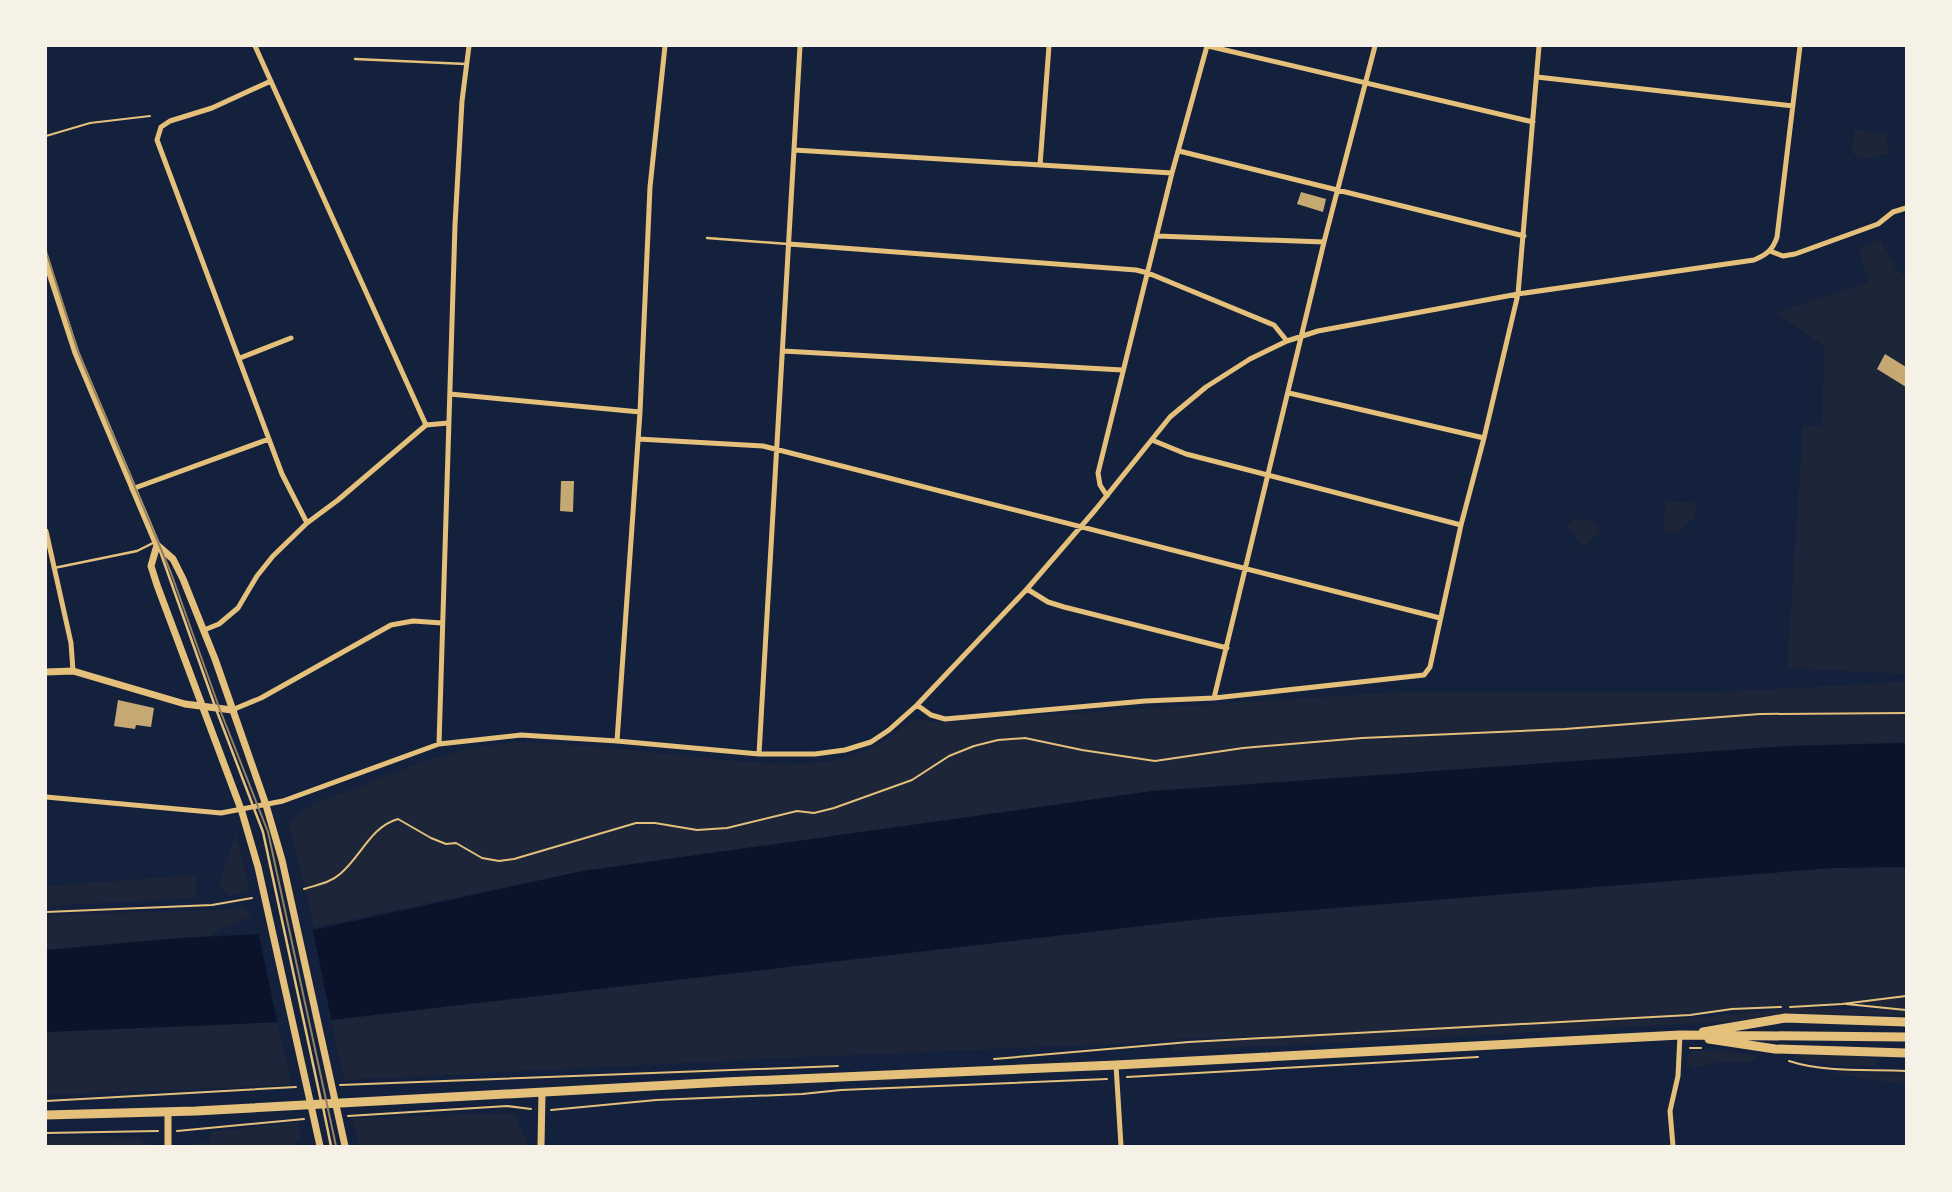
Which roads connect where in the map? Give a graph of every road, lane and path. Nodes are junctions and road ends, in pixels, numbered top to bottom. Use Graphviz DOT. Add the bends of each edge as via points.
graph roads {
  1 [pos="255,46"];
  2 [pos="469,46"];
  3 [pos="665,46"];
  4 [pos="800,46"];
  5 [pos="1049,46"];
  6 [pos="1208,46"];
  7 [pos="1375,46"];
  8 [pos="1539,46"];
  9 [pos="1800,46"];
  10 [pos="355,59"];
  11 [pos="466,64"];
  12 [pos="1537,77"];
  13 [pos="271,81"];
  14 [pos="1365,82"];
  15 [pos="1793,106"];
  16 [pos="150,116"];
  17 [pos="1533,122"];
  18 [pos="46,136"];
  19 [pos="794,150"];
  20 [pos="1179,151"];
  21 [pos="1040,165"];
  22 [pos="1172,173"];
  23 [pos="1339,190"];
  24 [pos="1906,208"];
  25 [pos="1157,236"];
  26 [pos="1524,236"];
  27 [pos="708,238"];
  28 [pos="1324,242"];
  29 [pos="789,244"];
  30 [pos="1770,251"];
  31 [pos="46,261"];
  32 [pos="1147,273"];
  33 [pos="1518,294"];
  34 [pos="1303,335"];
  35 [pos="291,338"];
  36 [pos="1287,341"];
  37 [pos="783,351"];
  38 [pos="240,358"];
  39 [pos="1122,370"];
  40 [pos="1289,393"];
  41 [pos="450,394"];
  42 [pos="640,412"];
  43 [pos="448,423"];
  44 [pos="426,425"];
  45 [pos="1485,438"];
  46 [pos="268,439"];
  47 [pos="638,439"];
  48 [pos="1152,439"];
  49 [pos="777,450"];
  50 [pos="1269,477"];
  51 [pos="132,489"];
  52 [pos="1107,496"];
  53 [pos="307,523"];
  54 [pos="1461,525"];
  55 [pos="1081,527"];
  56 [pos="46,531"];
  57 [pos="157,544"];
  58 [pos="54,568"];
  59 [pos="1246,569"];
  60 [pos="1027,589"];
  61 [pos="1440,618"];
  62 [pos="442,623"];
  63 [pos="204,630"];
  64 [pos="1227,648"];
  65 [pos="74,671"];
  66 [pos="46,672"];
  67 [pos="1214,698"];
  68 [pos="917,705"];
  69 [pos="203,707"];
  70 [pos="216,709"];
  71 [pos="232,710"];
  72 [pos="1906,713"];
  73 [pos="617,741"];
  74 [pos="439,744"];
  75 [pos="759,754"];
  76 [pos="46,797"];
  77 [pos="266,805"];
  78 [pos="254,807"];
  79 [pos="241,809"];
  80 [pos="304,890"];
  81 [pos="252,898"];
  82 [pos="46,912"];
  83 [pos="1906,996"];
  84 [pos="1842,1004"];
  85 [pos="1906,1010"];
  86 [pos="1906,1022"];
  87 [pos="1683,1035"];
  88 [pos="1906,1037"];
  89 [pos="1681,1048"];
  90 [pos="1707,1048"];
  91 [pos="1906,1053"];
  92 [pos="1477,1057"];
  93 [pos="983,1060"];
  94 [pos="1790,1061"];
  95 [pos="849,1065"];
  96 [pos="1116,1065"];
  97 [pos="1906,1071"];
  98 [pos="1116,1078"];
  99 [pos="329,1085"];
  100 [pos="301,1086"];
  101 [pos="542,1092"];
  102 [pos="46,1101"];
  103 [pos="542,1110"];
  104 [pos="168,1112"];
  105 [pos="46,1115"];
  106 [pos="347,1116"];
  107 [pos="306,1119"];
  108 [pos="169,1131"];
  109 [pos="46,1133"];
  110 [pos="168,1146"];
  111 [pos="320,1146"];
  112 [pos="331,1146"];
  113 [pos="345,1146"];
  114 [pos="541,1146"];
  115 [pos="1121,1146"];
  116 [pos="1673,1146"];
  1 -- 13 [label="street"];
  2 -- 11 [label="street"];
  3 -- 42 [label="street" via="652,152"];
  4 -- 19 [label="street"];
  5 -- 21 [label="street"];
  6 -- 14 [label="street"];
  6 -- 20 [label="street"];
  7 -- 14 [label="street"];
  8 -- 12 [label="street"];
  9 -- 15 [label="street"];
  10 -- 11 [label="lane"];
  11 -- 41 [label="street"];
  12 -- 15 [label="street"];
  12 -- 17 [label="street"];
  13 -- 38 [label="street" via="170,121 161,127 157,140"];
  13 -- 44 [label="street"];
  14 -- 17 [label="street"];
  14 -- 23 [label="street"];
  15 -- 30 [label="street" via="1777,237"];
  16 -- 18 [label="path" via="90,123"];
  17 -- 26 [label="street"];
  19 -- 21 [label="street"];
  19 -- 29 [label="street"];
  20 -- 22 [label="street"];
  20 -- 23 [label="street"];
  21 -- 22 [label="street"];
  22 -- 25 [label="street"];
  23 -- 26 [label="street"];
  23 -- 28 [label="street"];
  24 -- 30 [label="street" via="1878,224 1795,254"];
  25 -- 28 [label="street"];
  25 -- 32 [label="street"];
  26 -- 33 [label="street"];
  27 -- 29 [label="lane"];
  28 -- 34 [label="street"];
  29 -- 32 [label="street"];
  29 -- 37 [label="street"];
  30 -- 33 [label="street" via="1754,260"];
  31 -- 51 [label="street" via="76,352"];
  32 -- 36 [label="street" via="1274,325"];
  32 -- 39 [label="street"];
  33 -- 34 [label="street"];
  33 -- 45 [label="street"];
  34 -- 36 [label="street"];
  34 -- 40 [label="street"];
  35 -- 38 [label="street"];
  36 -- 48 [label="street" via="1206,387"];
  37 -- 39 [label="street"];
  37 -- 49 [label="street"];
  38 -- 46 [label="street"];
  39 -- 52 [label="street" via="1098,473"];
  40 -- 45 [label="street"];
  40 -- 50 [label="street"];
  41 -- 42 [label="street"];
  41 -- 43 [label="street"];
  42 -- 47 [label="street"];
  43 -- 44 [label="street"];
  43 -- 62 [label="street"];
  44 -- 53 [label="street"];
  45 -- 54 [label="street"];
  46 -- 51 [label="street"];
  46 -- 53 [label="street"];
  47 -- 49 [label="street"];
  47 -- 73 [label="street"];
  48 -- 50 [label="street" via="1186,454"];
  48 -- 52 [label="street"];
  49 -- 55 [label="street"];
  49 -- 75 [label="street"];
  50 -- 54 [label="street"];
  50 -- 59 [label="street"];
  51 -- 57 [label="street"];
  52 -- 55 [label="street"];
  53 -- 63 [label="street" via="273,556 238,608"];
  54 -- 61 [label="street"];
  55 -- 59 [label="street"];
  55 -- 60 [label="street"];
  56 -- 58 [label="street"];
  57 -- 58 [label="lane"];
  57 -- 63 [label="street" via="173,559"];
  57 -- 69 [label="street" via="151,566"];
  57 -- 70 [label="lane"];
  58 -- 65 [label="street"];
  59 -- 61 [label="street"];
  59 -- 64 [label="street"];
  60 -- 64 [label="street" via="1056,605"];
  60 -- 68 [label="street"];
  61 -- 67 [label="street" via="1430,667 1424,675"];
  62 -- 71 [label="street" via="391,625"];
  62 -- 74 [label="street"];
  63 -- 71 [label="street"];
  64 -- 67 [label="street"];
  65 -- 66 [label="street"];
  65 -- 69 [label="street"];
  67 -- 68 [label="street" via="945,719"];
  68 -- 75 [label="street" via="871,742 815,754"];
  69 -- 70 [label="street"];
  69 -- 79 [label="street"];
  70 -- 71 [label="street"];
  70 -- 78 [label="lane"];
  71 -- 77 [label="street"];
  72 -- 80 [label="path" via="1760,714 1362,738 1243,747 1155,761 1025,738 998,740 949,756 912,780 835,808 707,830 636,823 499,861 431,838 398,819 374,832 340,874"];
  73 -- 74 [label="street" via="521,735"];
  73 -- 75 [label="street"];
  74 -- 77 [label="street"];
  76 -- 79 [label="street" via="221,813"];
  77 -- 78 [label="street"];
  77 -- 113 [label="street"];
  78 -- 79 [label="street"];
  78 -- 112 [label="lane" via="271,863"];
  79 -- 111 [label="street"];
  81 -- 82 [label="path" via="212,905"];
  83 -- 84 [label="path"];
  84 -- 85 [label="path"];
  84 -- 93 [label="path" via="1189,1042"];
  86 -- 87 [label="main road" via="1785,1018"];
  87 -- 88 [label="main road"];
  87 -- 89 [label="street"];
  87 -- 91 [label="main road" via="1775,1049"];
  87 -- 96 [label="main road"];
  89 -- 90 [label="path"];
  89 -- 116 [label="street" via="1670,1111"];
  92 -- 98 [label="path"];
  94 -- 97 [label="path" via="1829,1068"];
  95 -- 99 [label="path"];
  96 -- 98 [label="street"];
  96 -- 101 [label="main road"];
  98 -- 103 [label="path" via="656,1100"];
  98 -- 115 [label="street"];
  100 -- 102 [label="path"];
  101 -- 103 [label="street"];
  101 -- 104 [label="main road"];
  103 -- 106 [label="path" via="507,1106"];
  103 -- 114 [label="street"];
  104 -- 105 [label="main road"];
  104 -- 108 [label="street"];
  107 -- 108 [label="path"];
  108 -- 109 [label="path"];
  108 -- 110 [label="street"];
}
